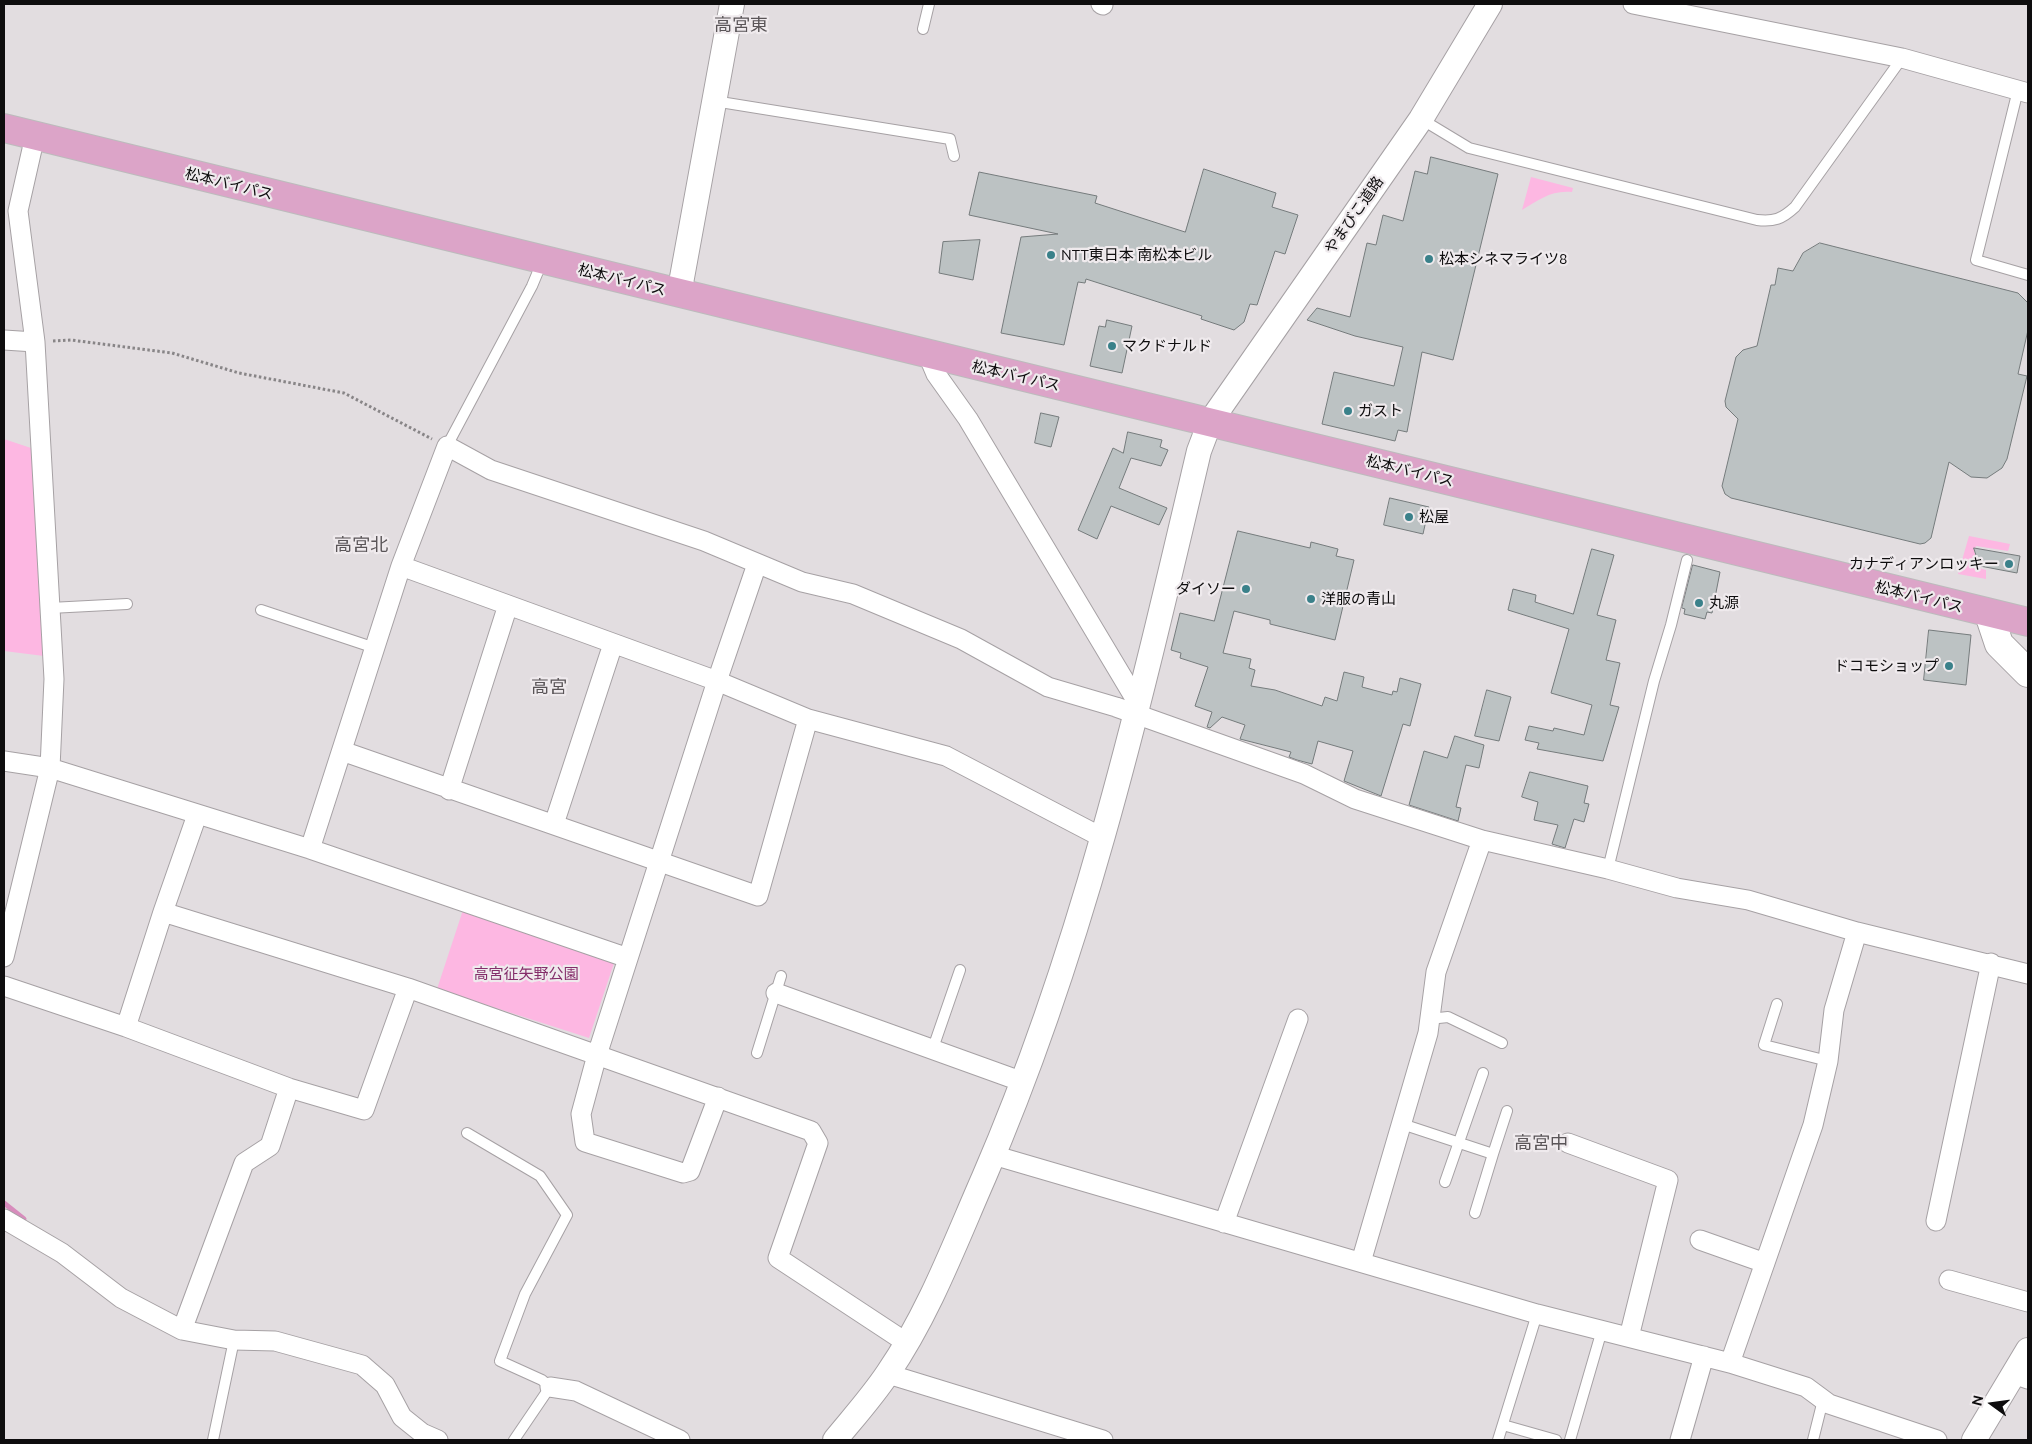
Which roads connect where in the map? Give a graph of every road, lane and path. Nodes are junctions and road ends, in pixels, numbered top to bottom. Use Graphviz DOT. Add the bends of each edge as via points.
graph roads {
  1 [pos="732,4"];
  2 [pos="929,4"];
  3 [pos="1490,4"];
  4 [pos="1633,4"];
  5 [pos="923,29"];
  6 [pos="1902,58"];
  7 [pos="2023,92"];
  8 [pos="714,101"];
  9 [pos="1421,119"];
  10 [pos="4,128"];
  11 [pos="35,136"];
  12 [pos="954,156"];
  13 [pos="542,261"];
  14 [pos="2028,275"];
  15 [pos="679,294"];
  16 [pos="4,340"];
  17 [pos="34,342"];
  18 [pos="928,355"];
  19 [pos="1210,422"];
  20 [pos="446,446"];
  21 [pos="1687,560"];
  22 [pos="757,564"];
  23 [pos="401,566"];
  24 [pos="127,604"];
  25 [pos="508,605"];
  26 [pos="50,608"];
  27 [pos="261,610"];
  28 [pos="1988,614"];
  29 [pos="2028,622"];
  30 [pos="613,644"];
  31 [pos="375,648"];
  32 [pos="2028,672"];
  33 [pos="717,681"];
  34 [pos="1137,711"];
  35 [pos="808,719"];
  36 [pos="342,751"];
  37 [pos="4,761"];
  38 [pos="50,768"];
  39 [pos="449,790"];
  40 [pos="198,815"];
  41 [pos="554,824"];
  42 [pos="1103,838"];
  43 [pos="1482,840"];
  44 [pos="310,849"];
  45 [pos="659,861"];
  46 [pos="1608,869"];
  47 [pos="163,912"];
  48 [pos="1857,932"];
  49 [pos="4,957"];
  50 [pos="628,958"];
  51 [pos="1991,963"];
  52 [pos="960,970"];
  53 [pos="2028,974"];
  54 [pos="778,984"];
  55 [pos="4,986"];
  56 [pos="408,988"];
  57 [pos="1777,1004"];
  58 [pos="1298,1019"];
  59 [pos="1429,1019"];
  60 [pos="126,1027"];
  61 [pos="1502,1043"];
  62 [pos="932,1051"];
  63 [pos="757,1054"];
  64 [pos="597,1055"];
  65 [pos="1828,1060"];
  66 [pos="1483,1072"];
  67 [pos="1023,1082"];
  68 [pos="289,1088"];
  69 [pos="718,1096"];
  70 [pos="1507,1111"];
  71 [pos="1402,1124"];
  72 [pos="467,1133"];
  73 [pos="1458,1142"];
  74 [pos="1568,1143"];
  75 [pos="1493,1154"];
  76 [pos="993,1155"];
  77 [pos="1445,1182"];
  78 [pos="1475,1212"];
  79 [pos="4,1219"];
  80 [pos="1936,1221"];
  81 [pos="1224,1223"];
  82 [pos="1700,1240"];
  83 [pos="1361,1262"];
  84 [pos="1765,1263"];
  85 [pos="1949,1280"];
  86 [pos="2028,1302"];
  87 [pos="1537,1314"];
  88 [pos="182,1330"];
  89 [pos="1602,1330"];
  90 [pos="1628,1337"];
  91 [pos="234,1340"];
  92 [pos="906,1343"];
  93 [pos="2028,1350"];
  94 [pos="1704,1356"];
  95 [pos="1730,1363"];
  96 [pos="888,1374"];
  97 [pos="2021,1377"];
  98 [pos="550,1387"];
  99 [pos="1823,1400"];
  100 [pos="1503,1425"];
  101 [pos="213,1440"];
  102 [pos="438,1440"];
  103 [pos="514,1440"];
  104 [pos="680,1440"];
  105 [pos="835,1440"];
  106 [pos="1104,1440"];
  107 [pos="1498,1440"];
  108 [pos="1556,1440"];
  109 [pos="1570,1440"];
  110 [pos="1680,1440"];
  111 [pos="1813,1440"];
  112 [pos="1937,1440"];
  113 [pos="1974,1440"];
  1 -- 8 [label="street"];
  2 -- 5 [label="lane"];
  3 -- 9 [label="street, やまびこ道路"];
  4 -- 6 [label="street"];
  6 -- 7 [label="street"];
  6 -- 9 [label="lane" via="1795,207 1771,222 1470,148"];
  7 -- 14 [label="lane" via="1976,260"];
  8 -- 12 [label="lane" via="950,139"];
  8 -- 15 [label="street"];
  9 -- 19 [label="street, やまびこ道路"];
  10 -- 11 [label="highway, 松本バイパス"];
  11 -- 13 [label="highway, 松本バイパス"];
  11 -- 17 [label="street" via="18,211"];
  13 -- 15 [label="highway, 松本バイパス"];
  13 -- 20 [label="lane" via="532,286"];
  15 -- 18 [label="highway, 松本バイパス"];
  16 -- 17 [label="street"];
  17 -- 20 [label="path" via="71,340 172,352 239,373 344,393"];
  17 -- 26 [label="street"];
  18 -- 19 [label="highway, 松本バイパス"];
  18 -- 34 [label="street" via="936,374 968,419"];
  19 -- 28 [label="highway, 松本バイパス"];
  19 -- 34 [label="street, やまびこ道路" via="1199,451"];
  20 -- 22 [label="street" via="491,470 704,541"];
  20 -- 23 [label="street"];
  21 -- 46 [label="lane"];
  22 -- 33 [label="street"];
  22 -- 34 [label="street" via="802,582 853,594 923,621 1048,687"];
  23 -- 25 [label="street"];
  23 -- 31 [label="street"];
  24 -- 26 [label="lane"];
  25 -- 30 [label="street"];
  25 -- 39 [label="street"];
  26 -- 38 [label="street" via="54,679"];
  27 -- 31 [label="lane"];
  28 -- 29 [label="highway, 松本バイパス"];
  28 -- 32 [label="main road" via="2000,644"];
  30 -- 33 [label="street"];
  30 -- 41 [label="street"];
  31 -- 36 [label="street"];
  33 -- 35 [label="street"];
  33 -- 45 [label="street"];
  34 -- 42 [label="street, やまびこ道路"];
  34 -- 43 [label="street" via="1304,774 1355,798"];
  35 -- 42 [label="street" via="946,756"];
  35 -- 45 [label="street" via="758,896"];
  36 -- 39 [label="street"];
  36 -- 44 [label="street"];
  37 -- 38 [label="street"];
  38 -- 40 [label="street"];
  38 -- 49 [label="street"];
  39 -- 41 [label="street"];
  40 -- 44 [label="street"];
  40 -- 47 [label="street"];
  41 -- 45 [label="street"];
  42 -- 67 [label="street, やまびこ道路" via="1054,997"];
  43 -- 46 [label="street"];
  43 -- 59 [label="street" via="1436,972"];
  44 -- 50 [label="street"];
  45 -- 50 [label="street"];
  46 -- 48 [label="street" via="1677,888 1748,900"];
  47 -- 56 [label="street"];
  47 -- 60 [label="street"];
  48 -- 51 [label="street"];
  48 -- 65 [label="street" via="1834,1010"];
  50 -- 64 [label="street"];
  51 -- 53 [label="street"];
  51 -- 80 [label="street"];
  52 -- 62 [label="lane"];
  54 -- 62 [label="street"];
  54 -- 63 [label="lane"];
  55 -- 60 [label="street"];
  56 -- 64 [label="street"];
  56 -- 68 [label="street" via="364,1110"];
  57 -- 65 [label="lane" via="1764,1045"];
  58 -- 81 [label="street"];
  59 -- 61 [label="lane" via="1448,1017"];
  59 -- 71 [label="street" via="1428,1033"];
  60 -- 68 [label="street"];
  62 -- 67 [label="street"];
  64 -- 69 [label="street"];
  64 -- 69 [label="street" via="580,1114 585,1142 683,1173 690,1171"];
  65 -- 84 [label="street" via="1813,1125"];
  66 -- 73 [label="lane"];
  67 -- 76 [label="street, やまびこ道路"];
  68 -- 88 [label="street" via="270,1146 244,1163"];
  69 -- 92 [label="street" via="811,1131 818,1143 778,1258"];
  70 -- 75 [label="lane"];
  71 -- 73 [label="lane"];
  71 -- 83 [label="street"];
  72 -- 98 [label="lane" via="540,1176 567,1215 526,1294 500,1361 542,1380"];
  73 -- 75 [label="lane"];
  73 -- 77 [label="lane"];
  74 -- 90 [label="street" via="1668,1180"];
  75 -- 78 [label="lane"];
  76 -- 81 [label="street"];
  76 -- 92 [label="street, やまびこ道路" via="938,1284"];
  79 -- 88 [label="street" via="62,1253 121,1298"];
  81 -- 83 [label="street"];
  82 -- 84 [label="street"];
  83 -- 87 [label="street"];
  84 -- 95 [label="street"];
  85 -- 86 [label="street"];
  87 -- 89 [label="street"];
  87 -- 100 [label="lane"];
  88 -- 91 [label="street"];
  89 -- 90 [label="street"];
  89 -- 109 [label="lane"];
  90 -- 94 [label="street"];
  91 -- 101 [label="lane"];
  91 -- 102 [label="street" via="275,1341 362,1365 385,1385 402,1417 422,1433"];
  92 -- 96 [label="street, やまびこ道路"];
  93 -- 97 [label="street"];
  94 -- 95 [label="street"];
  94 -- 110 [label="street"];
  95 -- 99 [label="street" via="1806,1387"];
  96 -- 105 [label="street, やまびこ道路"];
  96 -- 106 [label="street"];
  97 -- 113 [label="street"];
  98 -- 103 [label="lane"];
  98 -- 104 [label="street" via="576,1392"];
  99 -- 111 [label="lane"];
  99 -- 112 [label="street"];
  100 -- 107 [label="lane"];
  100 -- 108 [label="lane"];
}
